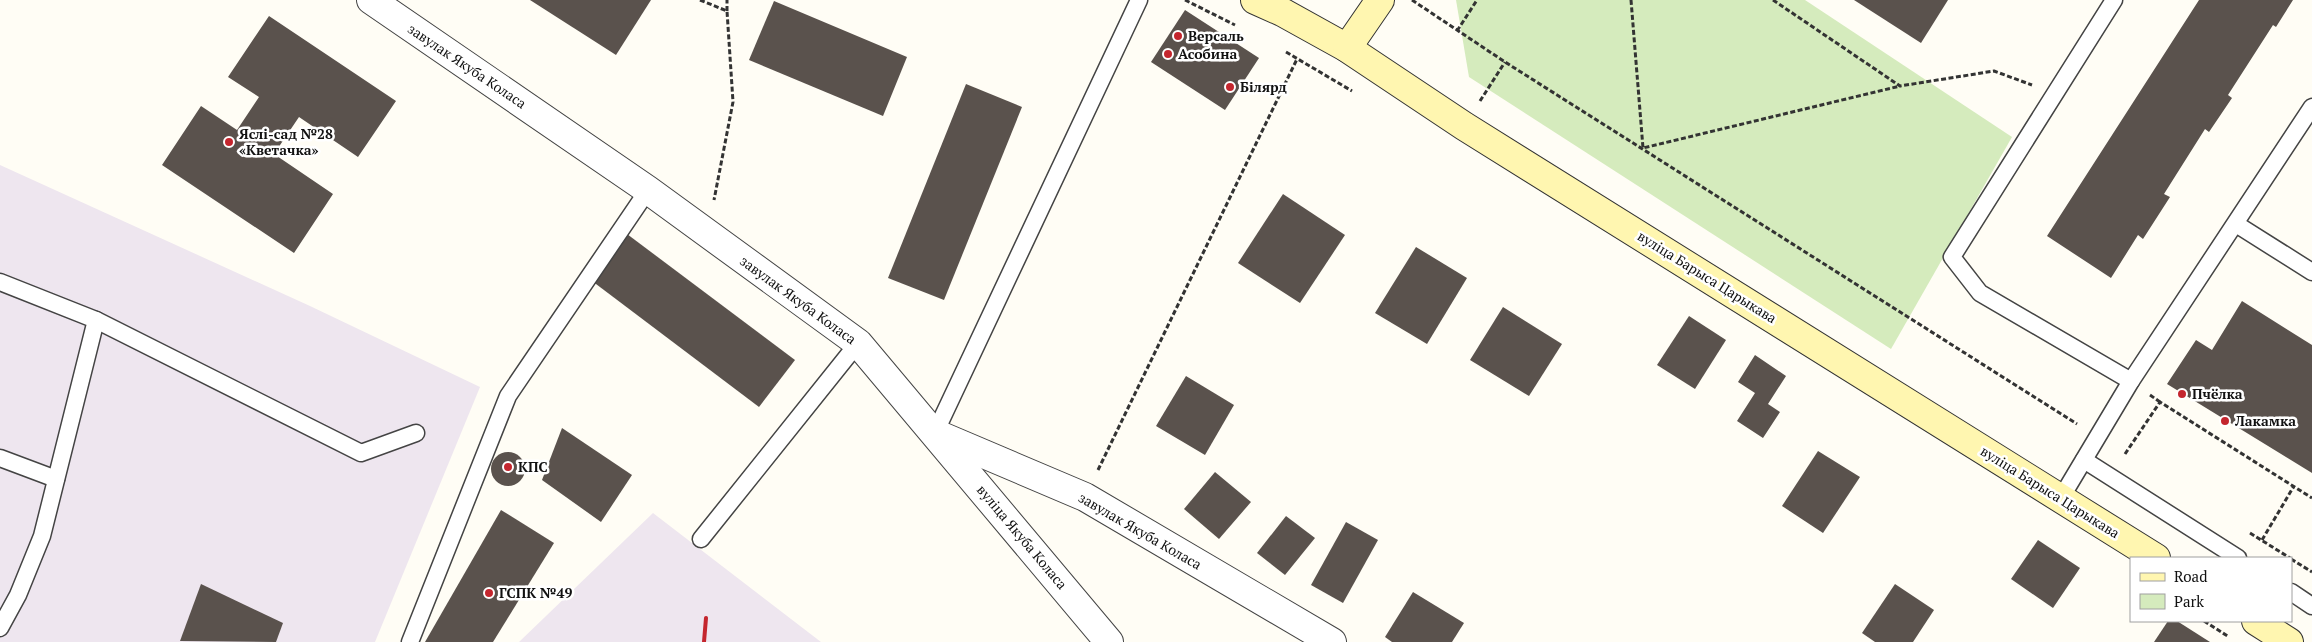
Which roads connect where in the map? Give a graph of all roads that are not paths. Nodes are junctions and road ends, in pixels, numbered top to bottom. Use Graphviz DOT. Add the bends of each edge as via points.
graph roads {
  1 [pos="371,0"];
  2 [pos="1139,0"];
  3 [pos="1255,0"];
  4 [pos="1380,0"];
  5 [pos="2114,0"];
  6 [pos="1347,48"];
  7 [pos="2312,107"];
  8 [pos="648,190"];
  9 [pos="2236,224"];
  10 [pos="2312,272"];
  11 [pos="1,284"];
  12 [pos="96,320"];
  13 [pos="858,343"];
  14 [pos="2131,381"];
  15 [pos="416,433"];
  16 [pos="935,433"];
  17 [pos="0,458"];
  18 [pos="2084,460"];
  19 [pos="56,479"];
  20 [pos="2061,498"];
  21 [pos="701,539"];
  22 [pos="2154,557"];
  23 [pos="2236,557"];
  24 [pos="2292,593"];
  25 [pos="2312,606"];
  26 [pos="2258,622"];
  27 [pos="0,628"];
  28 [pos="410,642"];
  29 [pos="1109,642"];
  30 [pos="1332,642"];
  31 [pos="2289,642"];
  1 -- 8 [label="street, завулак Якуба Коласа"];
  2 -- 16 [label="lane"];
  3 -- 6 [label="main road, вуліца Барыса Царыкава"];
  4 -- 6 [label="main road"];
  5 -- 14 [label="lane" via="1952,257 1980,293"];
  6 -- 20 [label="main road, вуліца Барыса Царыкава" via="1464,126"];
  7 -- 9 [label="lane"];
  8 -- 13 [label="street, завулак Якуба Коласа"];
  8 -- 28 [label="lane" via="508,396"];
  9 -- 10 [label="lane"];
  9 -- 14 [label="lane"];
  11 -- 12 [label="lane"];
  12 -- 15 [label="lane" via="361,453"];
  12 -- 19 [label="lane"];
  13 -- 16 [label="street, завулак Якуба Коласа"];
  13 -- 21 [label="lane"];
  14 -- 18 [label="lane"];
  16 -- 29 [label="street, вуліца Якуба Коласа"];
  16 -- 30 [label="street, завулак Якуба Коласа" via="1084,497"];
  17 -- 19 [label="lane"];
  18 -- 20 [label="lane"];
  18 -- 23 [label="lane"];
  19 -- 27 [label="lane" via="42,536 18,595"];
  20 -- 22 [label="main road, вуліца Барыса Царыкава"];
  24 -- 25 [label="lane"];
  26 -- 31 [label="main road"];
}
